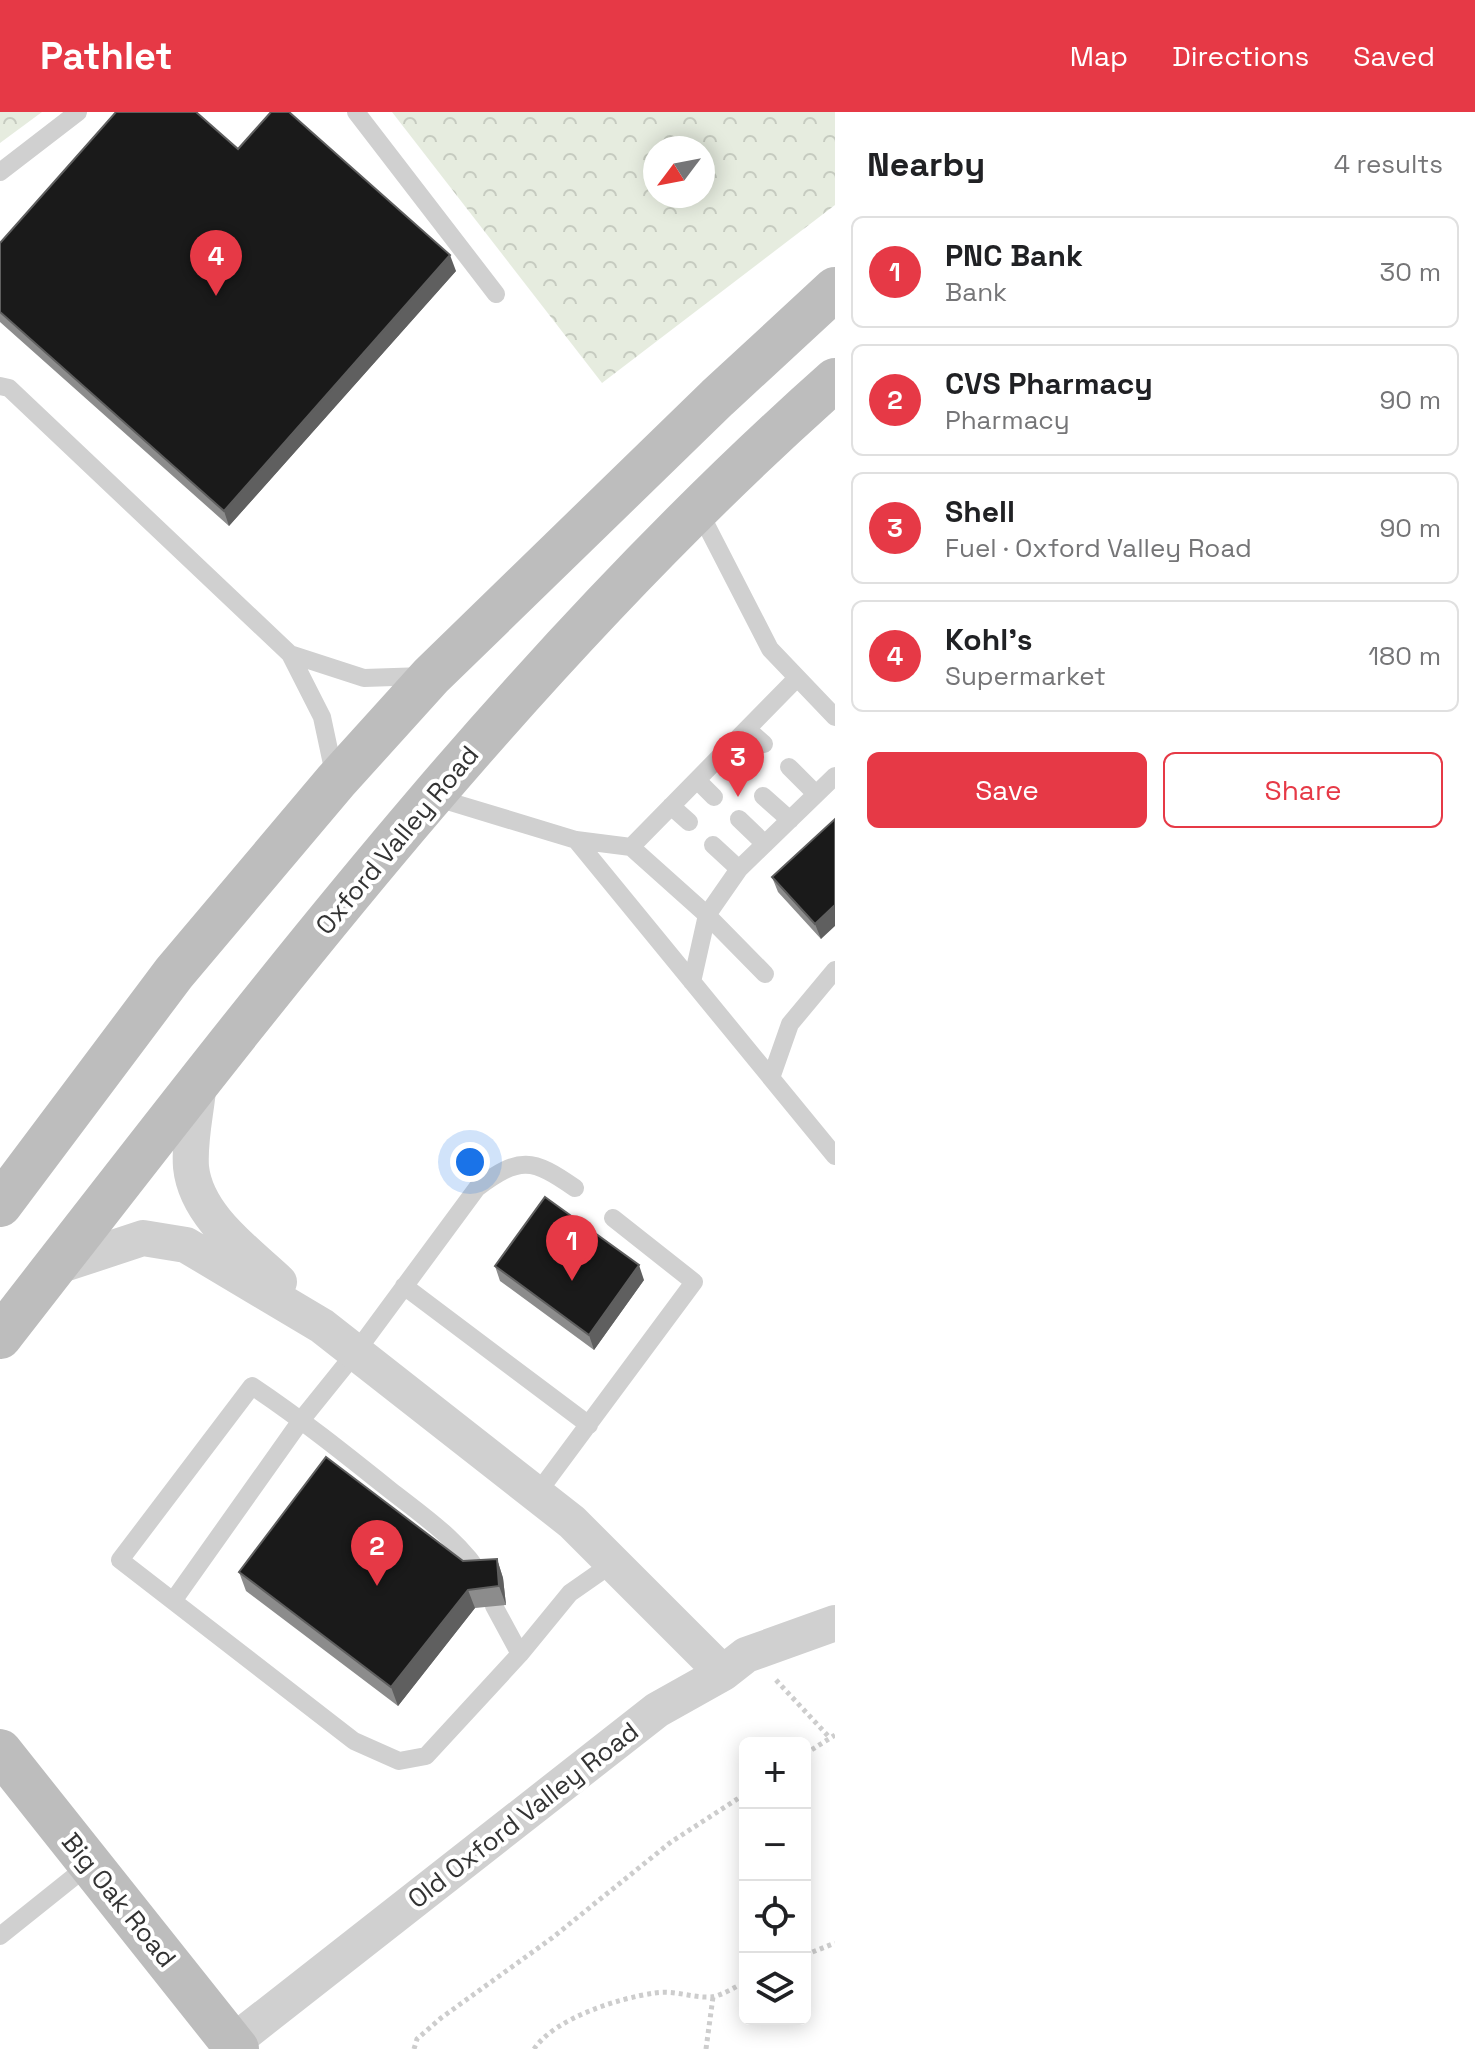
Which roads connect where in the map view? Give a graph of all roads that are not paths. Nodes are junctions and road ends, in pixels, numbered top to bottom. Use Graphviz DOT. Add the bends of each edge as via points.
graph roads {
  1 [pos="78,112"];
  2 [pos="356,112"];
  3 [pos="0,172"];
  4 [pos="835,289"];
  5 [pos="496,294"];
  6 [pos="835,380"];
  7 [pos="0,386"];
  8 [pos="698,509"];
  9 [pos="290,654"];
  10 [pos="431,676"];
  11 [pos="797,678"];
  12 [pos="835,717"];
  13 [pos="747,729"];
  14 [pos="764,744"];
  15 [pos="722,755"];
  16 [pos="789,767"];
  17 [pos="739,772"];
  18 [pos="835,776"];
  19 [pos="697,780"];
  20 [pos="336,781"];
  21 [pos="816,794"];
  22 [pos="763,796"];
  23 [pos="432,797"];
  24 [pos="714,797"];
  25 [pos="671,806"];
  26 [pos="739,819"];
  27 [pos="790,820"];
  28 [pos="689,822"];
  29 [pos="576,840"];
  30 [pos="765,844"];
  31 [pos="713,845"];
  32 [pos="631,847"];
  33 [pos="739,869"];
  34 [pos="707,915"];
  35 [pos="835,970"];
  36 [pos="765,974"];
  37 [pos="692,982"];
  38 [pos="771,1078"];
  39 [pos="199,1080"];
  40 [pos="835,1156"];
  41 [pos="575,1188"];
  42 [pos="0,1205"];
  43 [pos="613,1218"];
  44 [pos="55,1267"];
  45 [pos="404,1286"];
  46 [pos="322,1326"];
  47 [pos="0,1337"];
  48 [pos="356,1352"];
  49 [pos="302,1419"];
  50 [pos="589,1425"];
  51 [pos="536,1495"];
  52 [pos="613,1563"];
  53 [pos="491,1578"];
  54 [pos="173,1601"];
  55 [pos="498,1606"];
  56 [pos="835,1623"];
  57 [pos="520,1654"];
  58 [pos="737,1663"];
  59 [pos="0,1751"];
  60 [pos="90,1864"];
  61 [pos="0,1936"];
  62 [pos="231,2047"];
  1 -- 3 [label="lane"];
  2 -- 5 [label="lane"];
  4 -- 10 [label="main road"];
  6 -- 8 [label="main road, Oxford Valley Road"];
  7 -- 9 [label="lane" via="9,388"];
  8 -- 11 [label="lane" via="770,649"];
  8 -- 23 [label="main road, Oxford Valley Road" via="560,650"];
  9 -- 10 [label="lane" via="364,678"];
  9 -- 20 [label="lane" via="322,717"];
  10 -- 20 [label="main road"];
  11 -- 12 [label="lane"];
  11 -- 13 [label="lane"];
  13 -- 14 [label="lane"];
  13 -- 15 [label="lane"];
  15 -- 17 [label="lane"];
  15 -- 19 [label="lane"];
  16 -- 21 [label="lane"];
  18 -- 21 [label="lane"];
  19 -- 24 [label="lane"];
  19 -- 25 [label="lane"];
  20 -- 42 [label="main road" via="174,973"];
  21 -- 27 [label="lane"];
  22 -- 27 [label="lane"];
  23 -- 29 [label="lane"];
  23 -- 39 [label="main road, Oxford Valley Road"];
  25 -- 28 [label="lane"];
  25 -- 32 [label="lane"];
  26 -- 30 [label="lane"];
  27 -- 30 [label="lane"];
  29 -- 32 [label="lane"];
  29 -- 37 [label="lane"];
  30 -- 33 [label="lane"];
  31 -- 33 [label="lane"];
  32 -- 34 [label="lane"];
  33 -- 34 [label="lane"];
  34 -- 36 [label="lane"];
  34 -- 37 [label="lane"];
  35 -- 38 [label="lane" via="790,1024"];
  37 -- 38 [label="lane"];
  38 -- 40 [label="lane"];
  39 -- 44 [label="main road, Oxford Valley Road"];
  39 -- 46 [label="street" via="191,1164 200,1198 241,1247"];
  41 -- 45 [label="lane" via="545,1167 530,1164 497,1174 477,1188"];
  43 -- 50 [label="lane" via="694,1282"];
  44 -- 46 [label="street" via="143,1238 186,1245"];
  44 -- 47 [label="main road, Oxford Valley Road"];
  45 -- 48 [label="lane"];
  45 -- 50 [label="lane"];
  46 -- 48 [label="street"];
  48 -- 49 [label="lane"];
  48 -- 51 [label="street"];
  49 -- 53 [label="lane"];
  49 -- 54 [label="lane"];
  49 -- 54 [label="lane" via="252,1386 120,1560"];
  50 -- 51 [label="lane"];
  51 -- 52 [label="street"];
  52 -- 57 [label="lane" via="570,1593"];
  52 -- 58 [label="street"];
  54 -- 57 [label="lane" via="354,1741 399,1761 426,1756"];
  55 -- 57 [label="lane"];
  56 -- 58 [label="street, Old Oxford Valley Road"];
  58 -- 62 [label="street, Old Oxford Valley Road" via="657,1710"];
  59 -- 60 [label="main road, Big Oak Road"];
  60 -- 61 [label="lane"];
  60 -- 62 [label="main road, Big Oak Road"];
}
